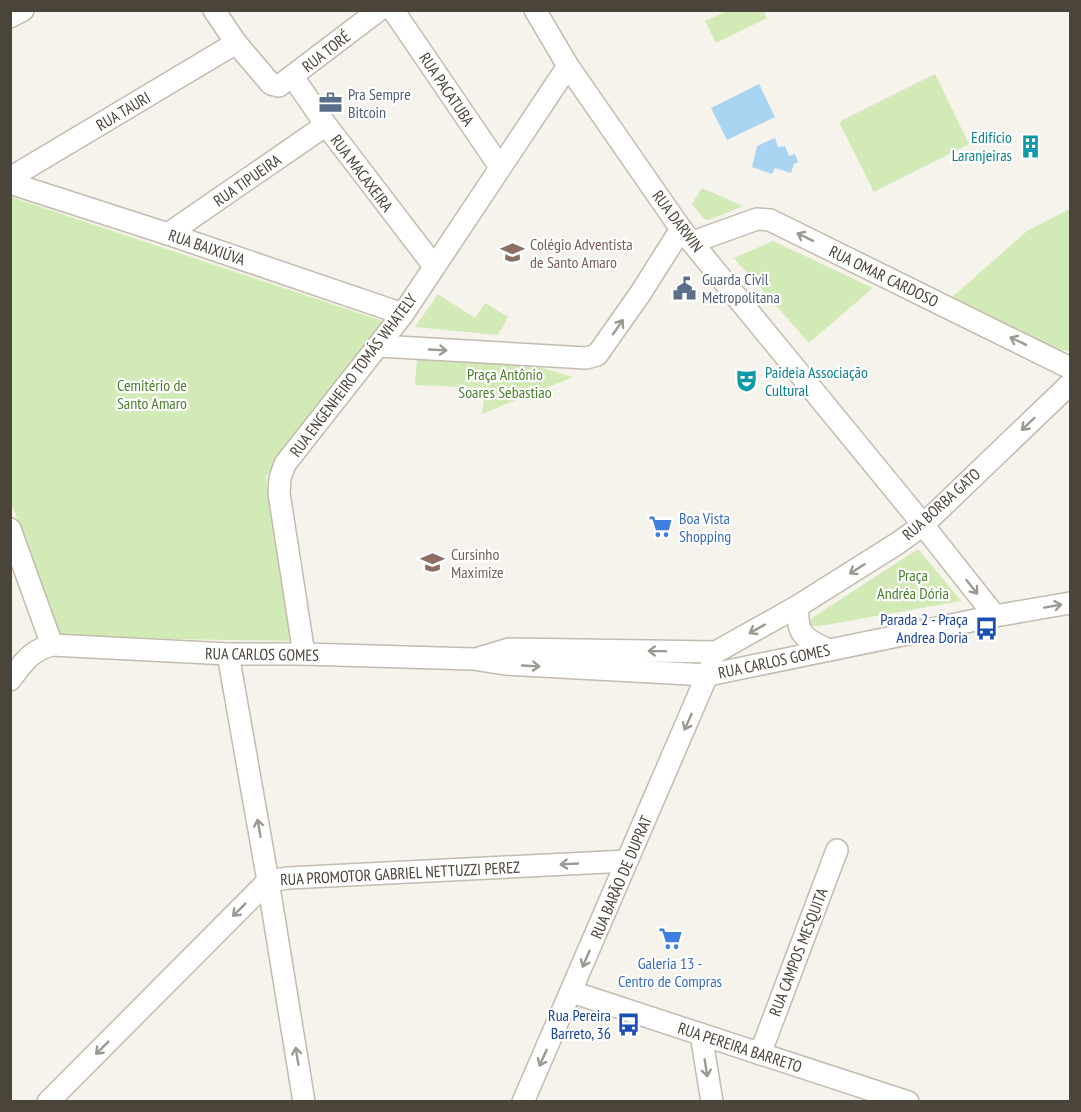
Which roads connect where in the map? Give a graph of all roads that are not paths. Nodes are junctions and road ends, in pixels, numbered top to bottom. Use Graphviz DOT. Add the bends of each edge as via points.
graph roads {
  1 [pos="23,10"];
  2 [pos="214,10"];
  3 [pos="379,10"];
  4 [pos="393,10"];
  5 [pos="535,10"];
  6 [pos="10,17"];
  7 [pos="236,43"];
  8 [pos="568,66"];
  9 [pos="293,77"];
  10 [pos="326,125"];
  11 [pos="500,167"];
  12 [pos="10,178"];
  13 [pos="10,183"];
  14 [pos="168,234"];
  15 [pos="687,235"];
  16 [pos="434,266"];
  17 [pos="403,314"];
  18 [pos="379,346"];
  19 [pos="1071,368"];
  20 [pos="1071,384"];
  21 [pos="923,525"];
  22 [pos="10,529"];
  23 [pos="1071,603"];
  24 [pos="798,606"];
  25 [pos="995,616"];
  26 [pos="52,645"];
  27 [pos="829,650"];
  28 [pos="716,652"];
  29 [pos="228,654"];
  30 [pos="304,654"];
  31 [pos="473,659"];
  32 [pos="708,675"];
  33 [pos="10,680"];
  34 [pos="837,850"];
  35 [pos="627,861"];
  36 [pos="268,881"];
  37 [pos="572,992"];
  38 [pos="701,1034"];
  39 [pos="760,1054"];
  40 [pos="48,1101"];
  41 [pos="304,1101"];
  42 [pos="524,1101"];
  43 [pos="712,1101"];
  44 [pos="908,1101"];
  1 -- 6 [label="street"];
  2 -- 7 [label="street"];
  3 -- 9 [label="street, RUA TORÉ"];
  4 -- 11 [label="street, RUA PACATUBA"];
  5 -- 8 [label="street, RUA DARWIN"];
  7 -- 9 [label="street, RUA TORÉ" via="271,84 279,86"];
  7 -- 12 [label="street, RUA TAURI"];
  8 -- 11 [label="street, RUA ENGENHEIRO TOMÁS WHATELY"];
  8 -- 15 [label="street, RUA DARWIN"];
  9 -- 10 [label="street, RUA MACAXEIRA"];
  10 -- 14 [label="street, RUA TIPUEIRA"];
  10 -- 16 [label="street, RUA MACAXEIRA"];
  11 -- 16 [label="street, RUA ENGENHEIRO TOMÁS WHATELY"];
  13 -- 14 [label="street, RUA BAIXIÚVA"];
  14 -- 17 [label="street, RUA BAIXIÚVA"];
  18 -- 15 [label="street, one-way" via="586,358 597,355"];
  19 -- 15 [label="street, RUA OMAR CARDOSO, one-way" via="770,220 757,219"];
  15 -- 21 [label="street, RUA DARWIN"];
  16 -- 17 [label="street, RUA ENGENHEIRO TOMÁS WHATELY"];
  17 -- 18 [label="street, RUA ENGENHEIRO TOMÁS WHATELY"];
  18 -- 30 [label="street, RUA ENGENHEIRO TOMÁS WHATELY" via="285,464 280,478 279,493"];
  20 -- 21 [label="street, RUA BORBA GATO, one-way"];
  21 -- 24 [label="street, RUA BORBA GATO, one-way"];
  21 -- 25 [label="street, RUA DARWIN, one-way"];
  22 -- 26 [label="street"];
  25 -- 23 [label="street, RUA CARLOS GOMES, one-way"];
  24 -- 27 [label="street" via="797,621 802,634"];
  24 -- 28 [label="street, RUA CARLOS GOMES, one-way"];
  25 -- 27 [label="street, RUA CARLOS GOMES"];
  26 -- 29 [label="street, RUA CARLOS GOMES"];
  26 -- 33 [label="street" via="38,648"];
  27 -- 32 [label="street, RUA CARLOS GOMES"];
  28 -- 31 [label="street, RUA CARLOS GOMES, one-way" via="509,649"];
  28 -- 32 [label="street, RUA BARÃO DE DUPRAT"];
  29 -- 30 [label="street, RUA CARLOS GOMES"];
  36 -- 29 [label="street, one-way"];
  30 -- 31 [label="street, RUA CARLOS GOMES"];
  31 -- 32 [label="street, RUA CARLOS GOMES, one-way"];
  32 -- 35 [label="street, RUA BARÃO DE DUPRAT, one-way"];
  34 -- 39 [label="street, RUA CAMPOS MESQUITA"];
  35 -- 36 [label="street, RUA PROMOTOR GABRIEL NETTUZZI PEREZ, one-way"];
  35 -- 37 [label="street, RUA BARÃO DE DUPRAT, one-way"];
  36 -- 40 [label="street, RUA PROMOTOR GABRIEL NETTUZZI PEREZ, one-way"];
  41 -- 36 [label="street, one-way"];
  37 -- 38 [label="street, RUA PEREIRA BARRETO"];
  37 -- 42 [label="street, RUA BARÃO DE DUPRAT, one-way"];
  38 -- 39 [label="street, RUA PEREIRA BARRETO"];
  38 -- 43 [label="street, one-way"];
  39 -- 44 [label="street, RUA PEREIRA BARRETO"];
}
